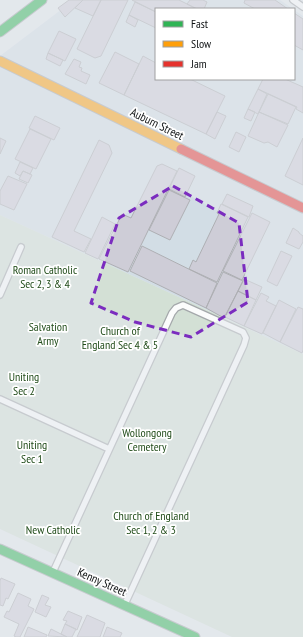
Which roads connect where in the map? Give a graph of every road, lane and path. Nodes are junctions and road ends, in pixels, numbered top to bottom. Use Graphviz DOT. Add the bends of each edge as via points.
graph roads {
  1 [pos="42,0"];
  2 [pos="293,0"];
  3 [pos="303,7"];
  4 [pos="0,32"];
  5 [pos="0,61"];
  6 [pos="303,208"];
  7 [pos="21,247"];
  8 [pos="0,294"];
  9 [pos="0,399"];
  10 [pos="108,449"];
  11 [pos="0,549"];
  12 [pos="53,572"];
  13 [pos="125,605"];
  14 [pos="195,637"];
  1 -- 4 [label="street"];
  2 -- 3 [label="lane"];
  5 -- 6 [label="street, Auburn Street"];
  7 -- 8 [label="lane"];
  9 -- 10 [label="lane"];
  10 -- 12 [label="lane"];
  10 -- 13 [label="lane" via="176,308 183,305 243,332 246,338 244,345"];
  11 -- 12 [label="street, Kenny Street"];
  12 -- 13 [label="street, Kenny Street"];
  13 -- 14 [label="street, Kenny Street"];
}
